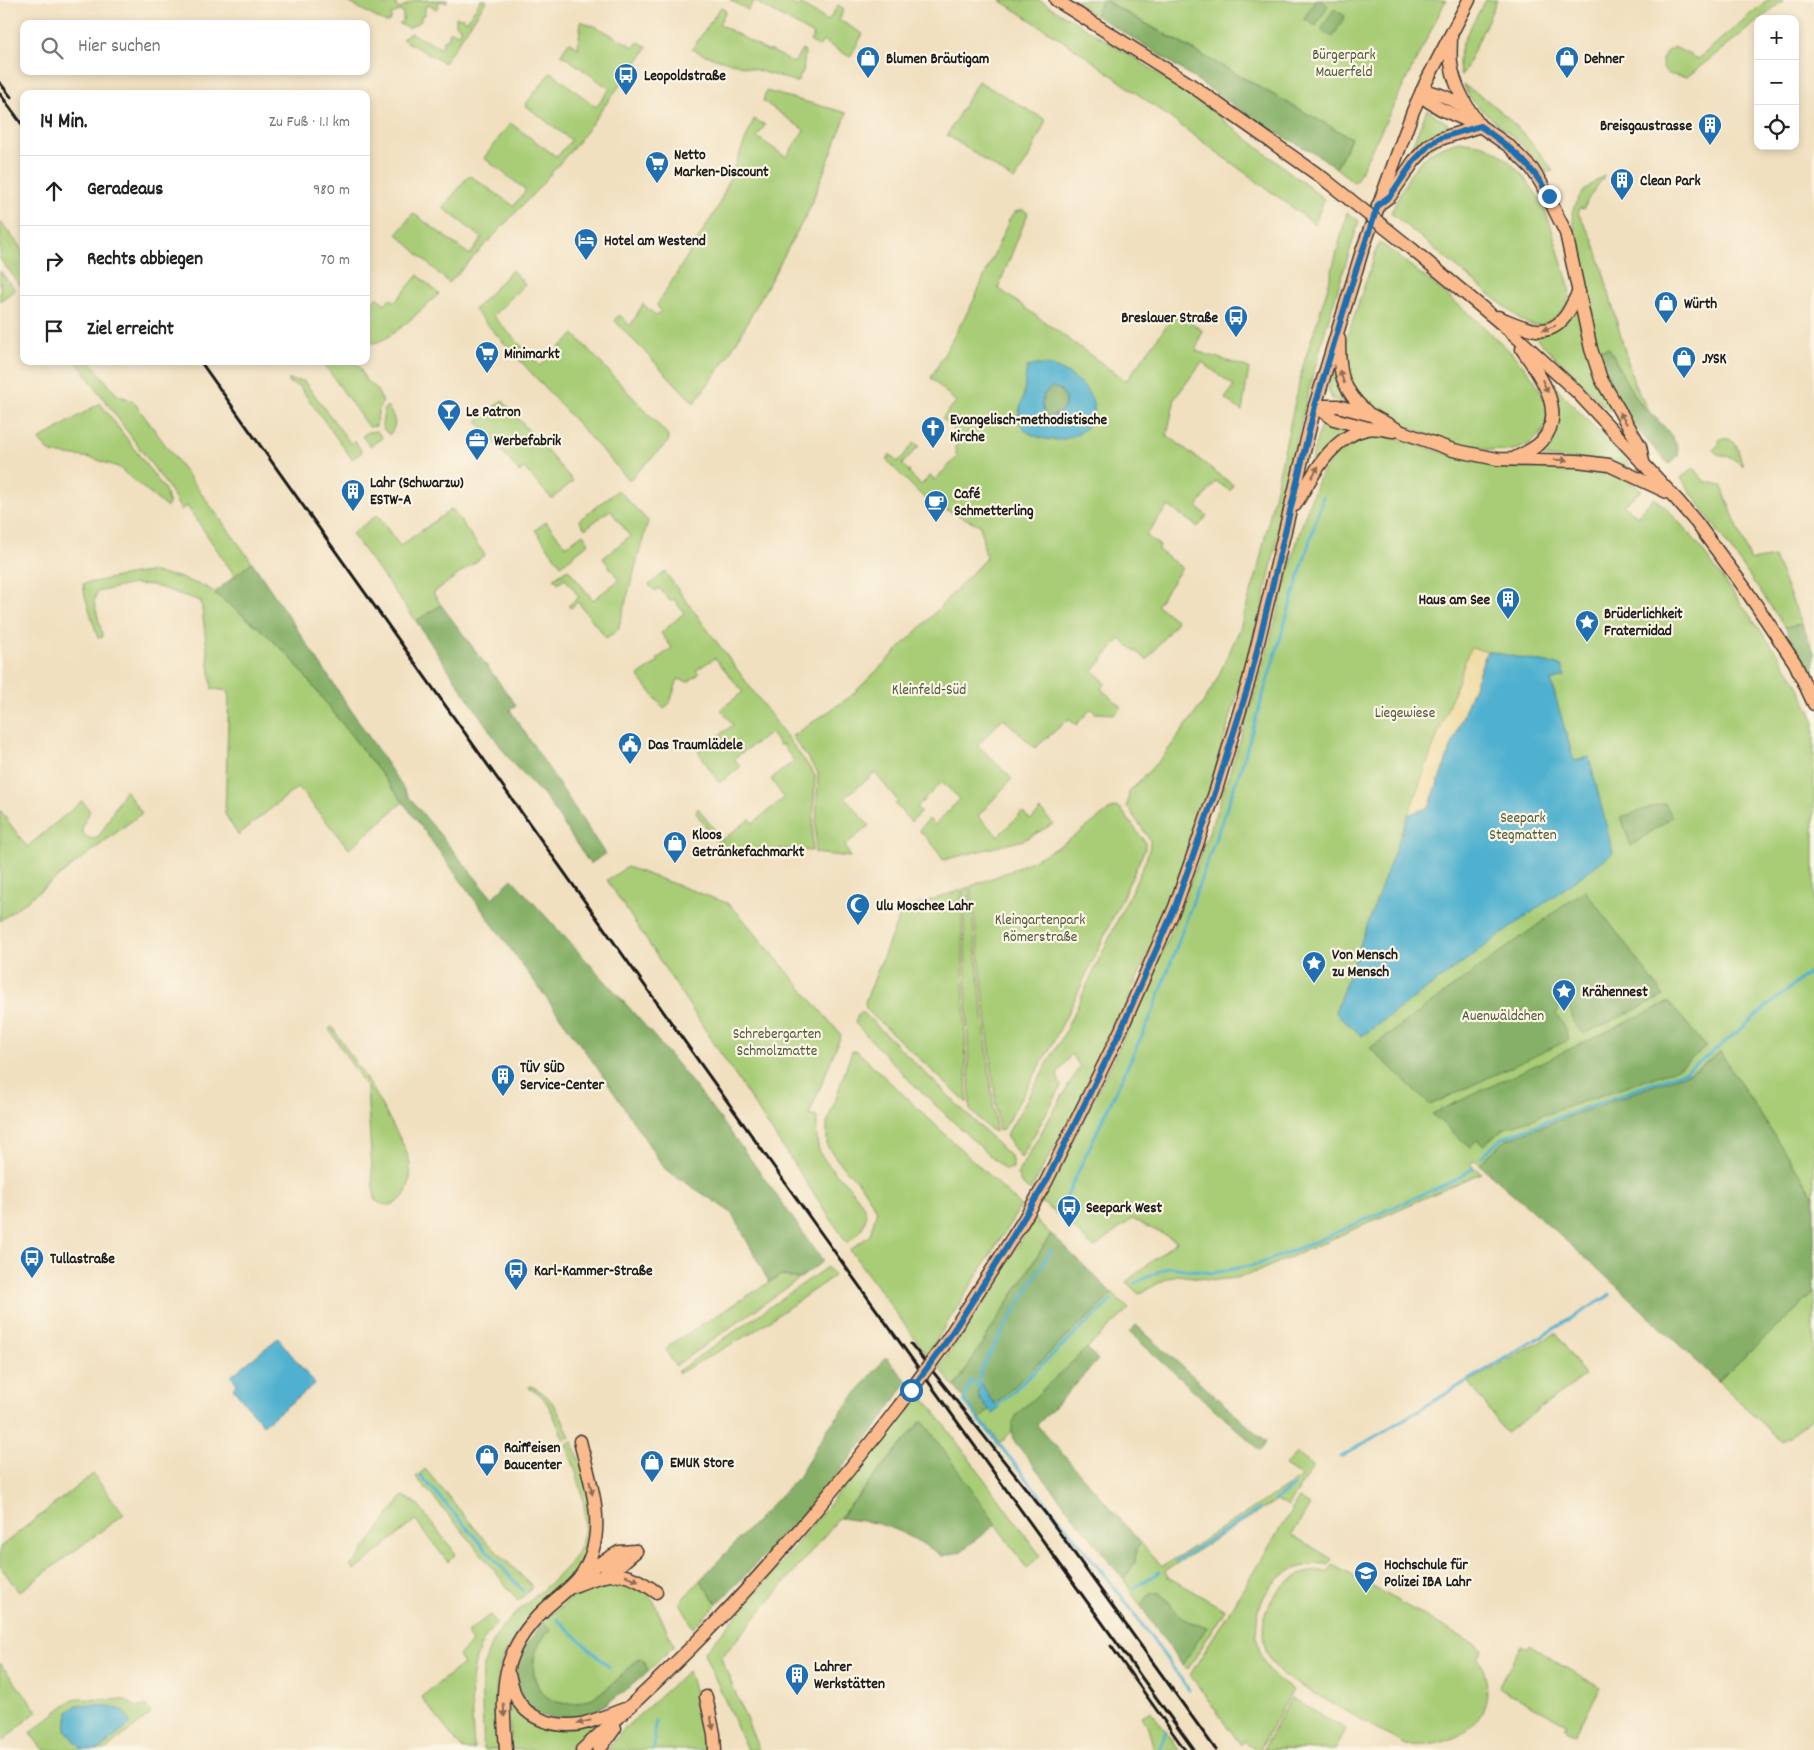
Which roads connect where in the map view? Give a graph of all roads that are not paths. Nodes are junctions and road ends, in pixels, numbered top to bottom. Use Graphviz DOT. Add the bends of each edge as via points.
graph roads {
  1 [pos="1056,0"];
  2 [pos="1469,0"];
  3 [pos="1451,35"];
  4 [pos="1422,92"];
  5 [pos="1466,108"];
  6 [pos="1480,126"];
  7 [pos="1378,205"];
  8 [pos="1579,292"];
  9 [pos="1491,315"];
  10 [pos="1339,324"];
  11 [pos="1509,330"];
  12 [pos="1315,406"];
  13 [pos="1371,415"];
  14 [pos="1368,428"];
  15 [pos="1402,432"];
  16 [pos="1512,459"];
  17 [pos="1645,464"];
  18 [pos="1675,497"];
  19 [pos="1290,513"];
  20 [pos="1814,704"];
  21 [pos="580,1441"];
  22 [pos="585,1572"];
  23 [pos="599,1576"];
  24 [pos="572,1587"];
  25 [pos="656,1592"];
  26 [pos="508,1670"];
  27 [pos="706,1697"];
  28 [pos="630,1707"];
  29 [pos="506,1750"];
  30 [pos="582,1750"];
  31 [pos="599,1750"];
  32 [pos="715,1750"];
  1 -- 9 [label="main road, bridge" via="1188,83 1324,179"];
  2 -- 3 [label="main road"];
  3 -- 4 [label="main road"];
  3 -- 5 [label="main road" via="1451,64"];
  4 -- 5 [label="main road" via="1433,92"];
  4 -- 6 [label="main road" via="1428,101 1441,109"];
  4 -- 7 [label="main road"];
  5 -- 6 [label="main road"];
  6 -- 7 [label="main road" via="1440,138 1429,145 1390,196"];
  6 -- 8 [label="main road" via="1509,146 1541,183 1566,233"];
  7 -- 10 [label="main road"];
  8 -- 9 [label="main road, one-way" via="1563,320 1546,330 1538,331"];
  17 -- 8 [label="main road, one-way" via="1640,446 1601,379"];
  9 -- 11 [label="main road"];
  10 -- 12 [label="main road"];
  13 -- 10 [label="main road, one-way" via="1346,388 1339,368"];
  11 -- 16 [label="main road, one-way" via="1539,374 1552,412 1550,429 1542,442"];
  11 -- 17 [label="main road" via="1577,392"];
  12 -- 13 [label="main road" via="1338,406"];
  12 -- 14 [label="main road" via="1334,419"];
  12 -- 19 [label="main road"];
  13 -- 15 [label="main road"];
  14 -- 15 [label="main road"];
  19 -- 14 [label="main road, one-way" via="1325,456 1345,438"];
  15 -- 16 [label="main road" via="1453,450"];
  16 -- 18 [label="main road, one-way" via="1609,465"];
  17 -- 18 [label="main road"];
  18 -- 20 [label="main road" via="1744,587 1795,663"];
  19 -- 28 [label="main road, bridge" via="1250,680 1175,907 1120,1032 1046,1182 944,1345 842,1480 719,1619"];
  21 -- 22 [label="main road, one-way" via="597,1516 594,1547"];
  22 -- 23 [label="main road" via="610,1556 636,1551"];
  22 -- 24 [label="main road"];
  23 -- 24 [label="main road"];
  23 -- 25 [label="main road, one-way" via="630,1576"];
  24 -- 26 [label="main road" via="528,1627 512,1654"];
  28 -- 26 [label="main road, one-way" via="580,1724 554,1724 532,1715 516,1698"];
  26 -- 29 [label="main road, one-way" via="503,1701"];
  27 -- 32 [label="main road, one-way"];
  28 -- 30 [label="main road"];
  28 -- 31 [label="main road"];
}
